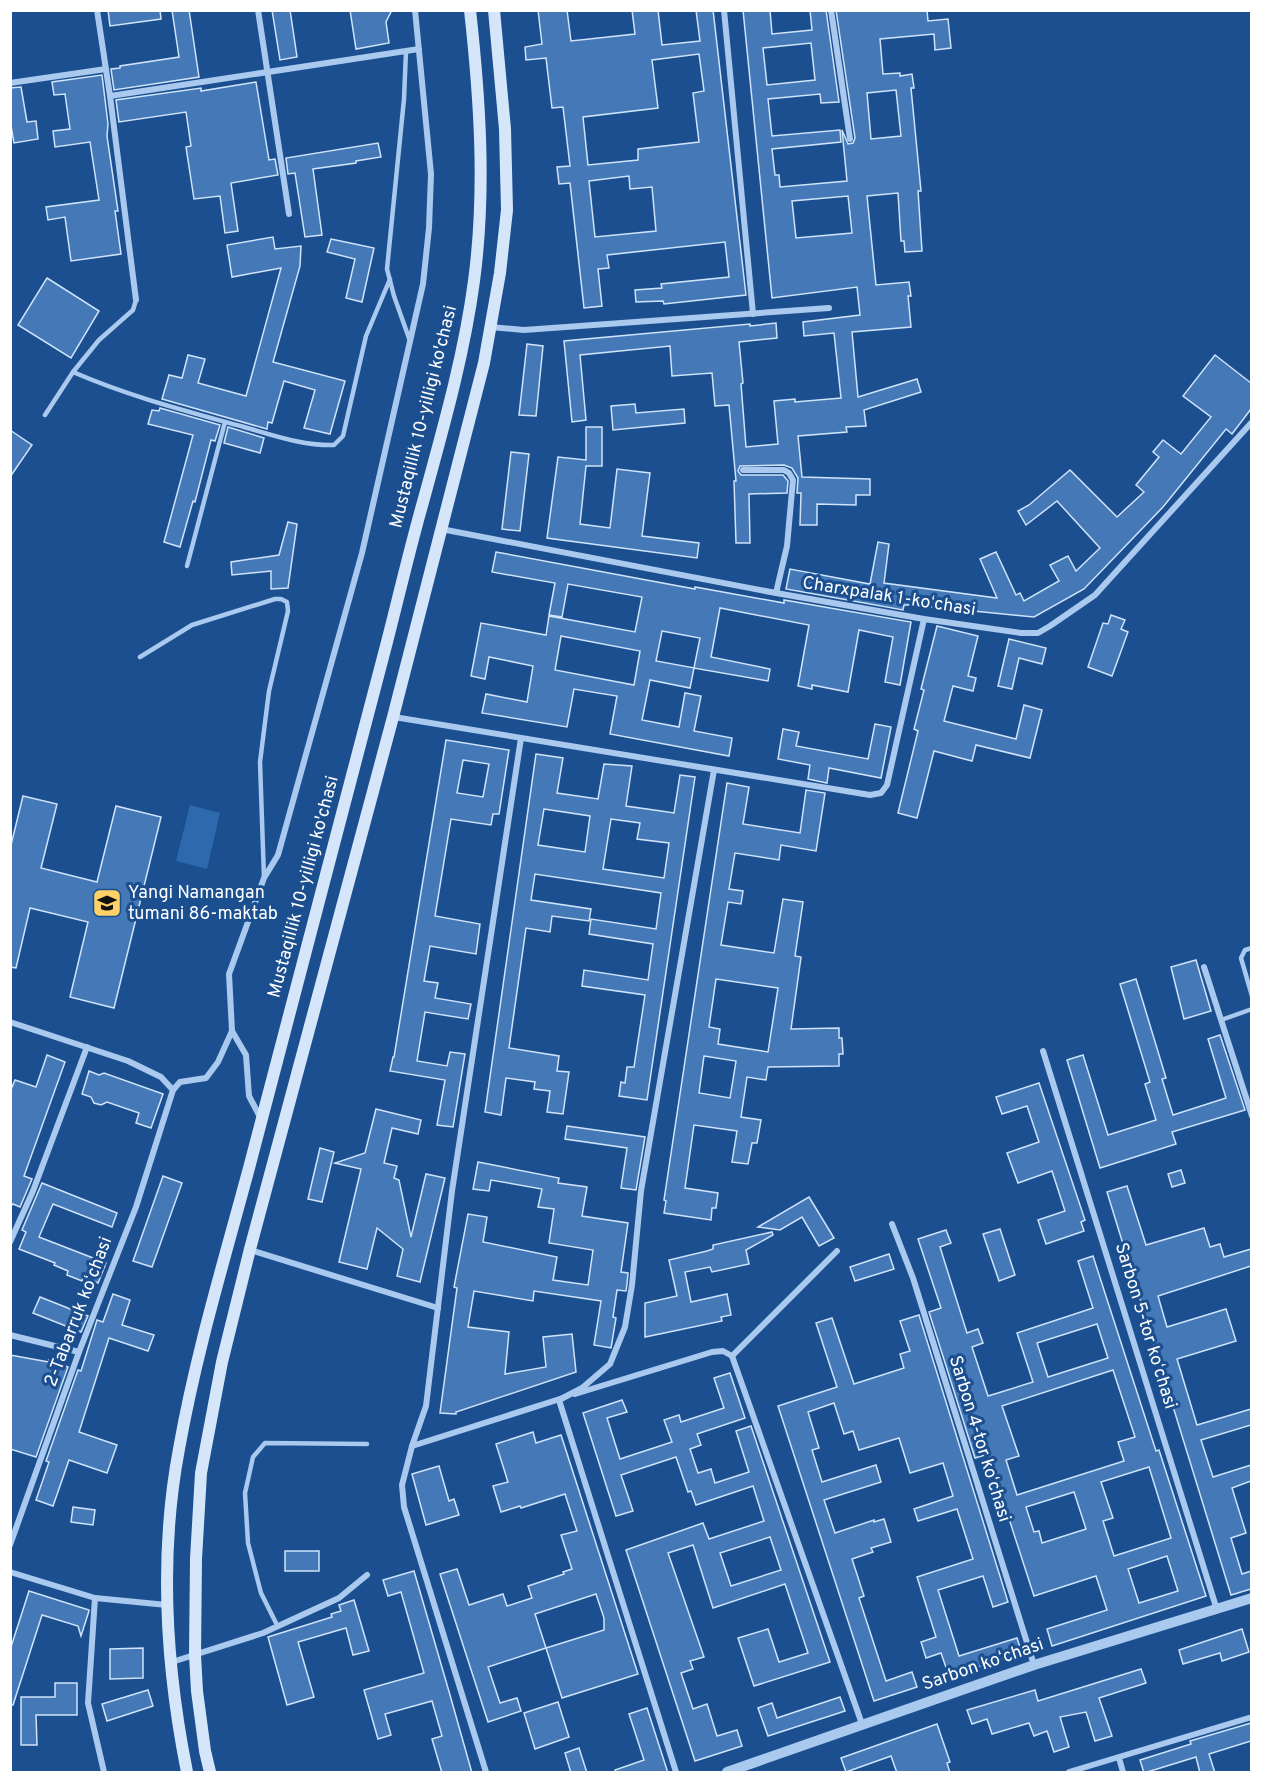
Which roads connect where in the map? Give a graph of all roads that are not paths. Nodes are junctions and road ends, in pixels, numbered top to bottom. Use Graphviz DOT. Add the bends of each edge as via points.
graph roads {
  1 [pos="97,10"];
  2 [pos="258,10"];
  3 [pos="415,10"];
  4 [pos="470,10"];
  5 [pos="494,10"];
  6 [pos="723,10"];
  7 [pos="831,10"];
  8 [pos="419,49"];
  9 [pos="406,51"];
  10 [pos="106,69"];
  11 [pos="268,73"];
  12 [pos="10,83"];
  13 [pos="110,96"];
  14 [pos="850,139"];
  15 [pos="289,214"];
  16 [pos="390,279"];
  17 [pos="136,300"];
  18 [pos="829,308"];
  19 [pos="753,314"];
  20 [pos="490,327"];
  21 [pos="410,343"];
  22 [pos="73,372"];
  23 [pos="45,415"];
  24 [pos="225,422"];
  25 [pos="1251,422"];
  26 [pos="743,470"];
  27 [pos="440,529"];
  28 [pos="187,566"];
  29 [pos="776,593"];
  30 [pos="924,619"];
  31 [pos="140,657"];
  32 [pos="393,717"];
  33 [pos="520,738"];
  34 [pos="714,770"];
  35 [pos="264,878"];
  36 [pos="1251,948"];
  37 [pos="1204,967"];
  38 [pos="1251,996"];
  39 [pos="1251,1009"];
  40 [pos="1221,1020"];
  41 [pos="10,1022"];
  42 [pos="232,1031"];
  43 [pos="87,1047"];
  44 [pos="1044,1051"];
  45 [pos="173,1090"];
  46 [pos="1251,1116"];
  47 [pos="262,1119"];
  48 [pos="892,1224"];
  49 [pos="10,1242"];
  50 [pos="250,1250"];
  51 [pos="837,1251"];
  52 [pos="438,1308"];
  53 [pos="10,1335"];
  54 [pos="79,1352"];
  55 [pos="732,1356"];
  56 [pos="559,1400"];
  57 [pos="367,1444"];
  58 [pos="412,1446"];
  59 [pos="10,1545"];
  60 [pos="10,1572"];
  61 [pos="367,1575"];
  62 [pos="95,1598"];
  63 [pos="1251,1599"];
  64 [pos="167,1605"];
  65 [pos="1217,1610"];
  66 [pos="277,1625"];
  67 [pos="195,1655"];
  68 [pos="172,1662"];
  69 [pos="1034,1665"];
  70 [pos="1251,1717"];
  71 [pos="862,1724"];
  72 [pos="1119,1758"];
  73 [pos="104,1773"];
  74 [pos="187,1773"];
  75 [pos="210,1773"];
  76 [pos="486,1773"];
  77 [pos="676,1773"];
  78 [pos="727,1773"];
  79 [pos="1070,1773"];
  80 [pos="1123,1773"];
  1 -- 10 [label="street"];
  2 -- 11 [label="street"];
  3 -- 8 [label="street"];
  4 -- 47 [label="main road, Mustaqillik 10-yilligi ko'chasi" via="481,141 480,220 465,337"];
  5 -- 20 [label="main road" via="505,129 507,210"];
  6 -- 19 [label="street"];
  7 -- 14 [label="street"];
  8 -- 9 [label="street"];
  8 -- 21 [label="street" via="431,185 423,284"];
  9 -- 11 [label="street"];
  9 -- 16 [label="lane" via="388,249"];
  10 -- 12 [label="street"];
  10 -- 13 [label="street"];
  11 -- 13 [label="street"];
  11 -- 15 [label="street"];
  13 -- 17 [label="street"];
  16 -- 21 [label="lane"];
  16 -- 24 [label="lane" via="366,336 343,435 334,445 320,446"];
  17 -- 22 [label="lane" via="133,310 99,340"];
  18 -- 19 [label="street"];
  19 -- 20 [label="street" via="524,330"];
  20 -- 27 [label="main road"];
  21 -- 35 [label="street" via="362,553 278,855"];
  22 -- 23 [label="lane"];
  22 -- 24 [label="lane" via="109,388"];
  24 -- 28 [label="lane"];
  25 -- 30 [label="street, Charxpalak 1-koʻchasi" via="1095,595 1050,626 1038,633 1021,633"];
  26 -- 29 [label="street" via="783,470 793,480 787,546"];
  27 -- 29 [label="street, Charxpalak 1-koʻchasi"];
  27 -- 32 [label="main road"];
  29 -- 30 [label="street, Charxpalak 1-koʻchasi"];
  30 -- 34 [label="street" via="887,785 881,793 870,795"];
  31 -- 35 [label="lane" via="192,625 274,599 287,602 260,762"];
  32 -- 33 [label="street"];
  32 -- 50 [label="main road"];
  33 -- 34 [label="street"];
  33 -- 52 [label="street"];
  34 -- 56 [label="street" via="641,1191 625,1327 610,1364 582,1388"];
  35 -- 42 [label="street" via="229,974"];
  36 -- 38 [label="lane" via="1241,958"];
  37 -- 40 [label="street"];
  39 -- 40 [label="lane"];
  40 -- 46 [label="street"];
  41 -- 43 [label="street"];
  42 -- 45 [label="street" via="206,1078 180,1082"];
  42 -- 47 [label="street" via="246,1055 249,1096"];
  43 -- 45 [label="street" via="161,1077"];
  43 -- 49 [label="street"];
  44 -- 65 [label="street, Sarbon 5-tor koʻchasi"];
  45 -- 54 [label="street, 2-Tabarruk koʻchasi" via="136,1207"];
  47 -- 64 [label="main road, Mustaqillik 10-yilligi ko'chasi" via="200,1345 178,1453 169,1530"];
  48 -- 69 [label="street, Sarbon 4-tor koʻchasi" via="913,1278"];
  50 -- 52 [label="street"];
  50 -- 67 [label="main road" via="222,1362 201,1473"];
  51 -- 55 [label="street"];
  52 -- 58 [label="street" via="426,1406"];
  53 -- 54 [label="street"];
  54 -- 59 [label="street, 2-Tabarruk koʻchasi"];
  55 -- 56 [label="street" via="723,1351 712,1352"];
  55 -- 71 [label="street"];
  56 -- 58 [label="street"];
  56 -- 77 [label="street"];
  57 -- 66 [label="lane" via="265,1443 253,1457 245,1493 248,1542 261,1593"];
  58 -- 76 [label="street" via="402,1485 404,1507"];
  60 -- 62 [label="street"];
  61 -- 66 [label="street" via="339,1598"];
  62 -- 64 [label="street"];
  62 -- 73 [label="street" via="88,1703"];
  63 -- 65 [label="street, Sarbon koʻchasi"];
  64 -- 68 [label="main road, Mustaqillik 10-yilligi ko'chasi"];
  65 -- 69 [label="street, Sarbon koʻchasi"];
  66 -- 67 [label="street"];
  67 -- 68 [label="street"];
  67 -- 75 [label="main road"];
  68 -- 74 [label="main road, Mustaqillik 10-yilligi ko'chasi"];
  69 -- 71 [label="street, Sarbon koʻchasi"];
  70 -- 72 [label="street"];
  71 -- 78 [label="street, Sarbon koʻchasi"];
  72 -- 79 [label="street"];
  72 -- 80 [label="street"];
}
